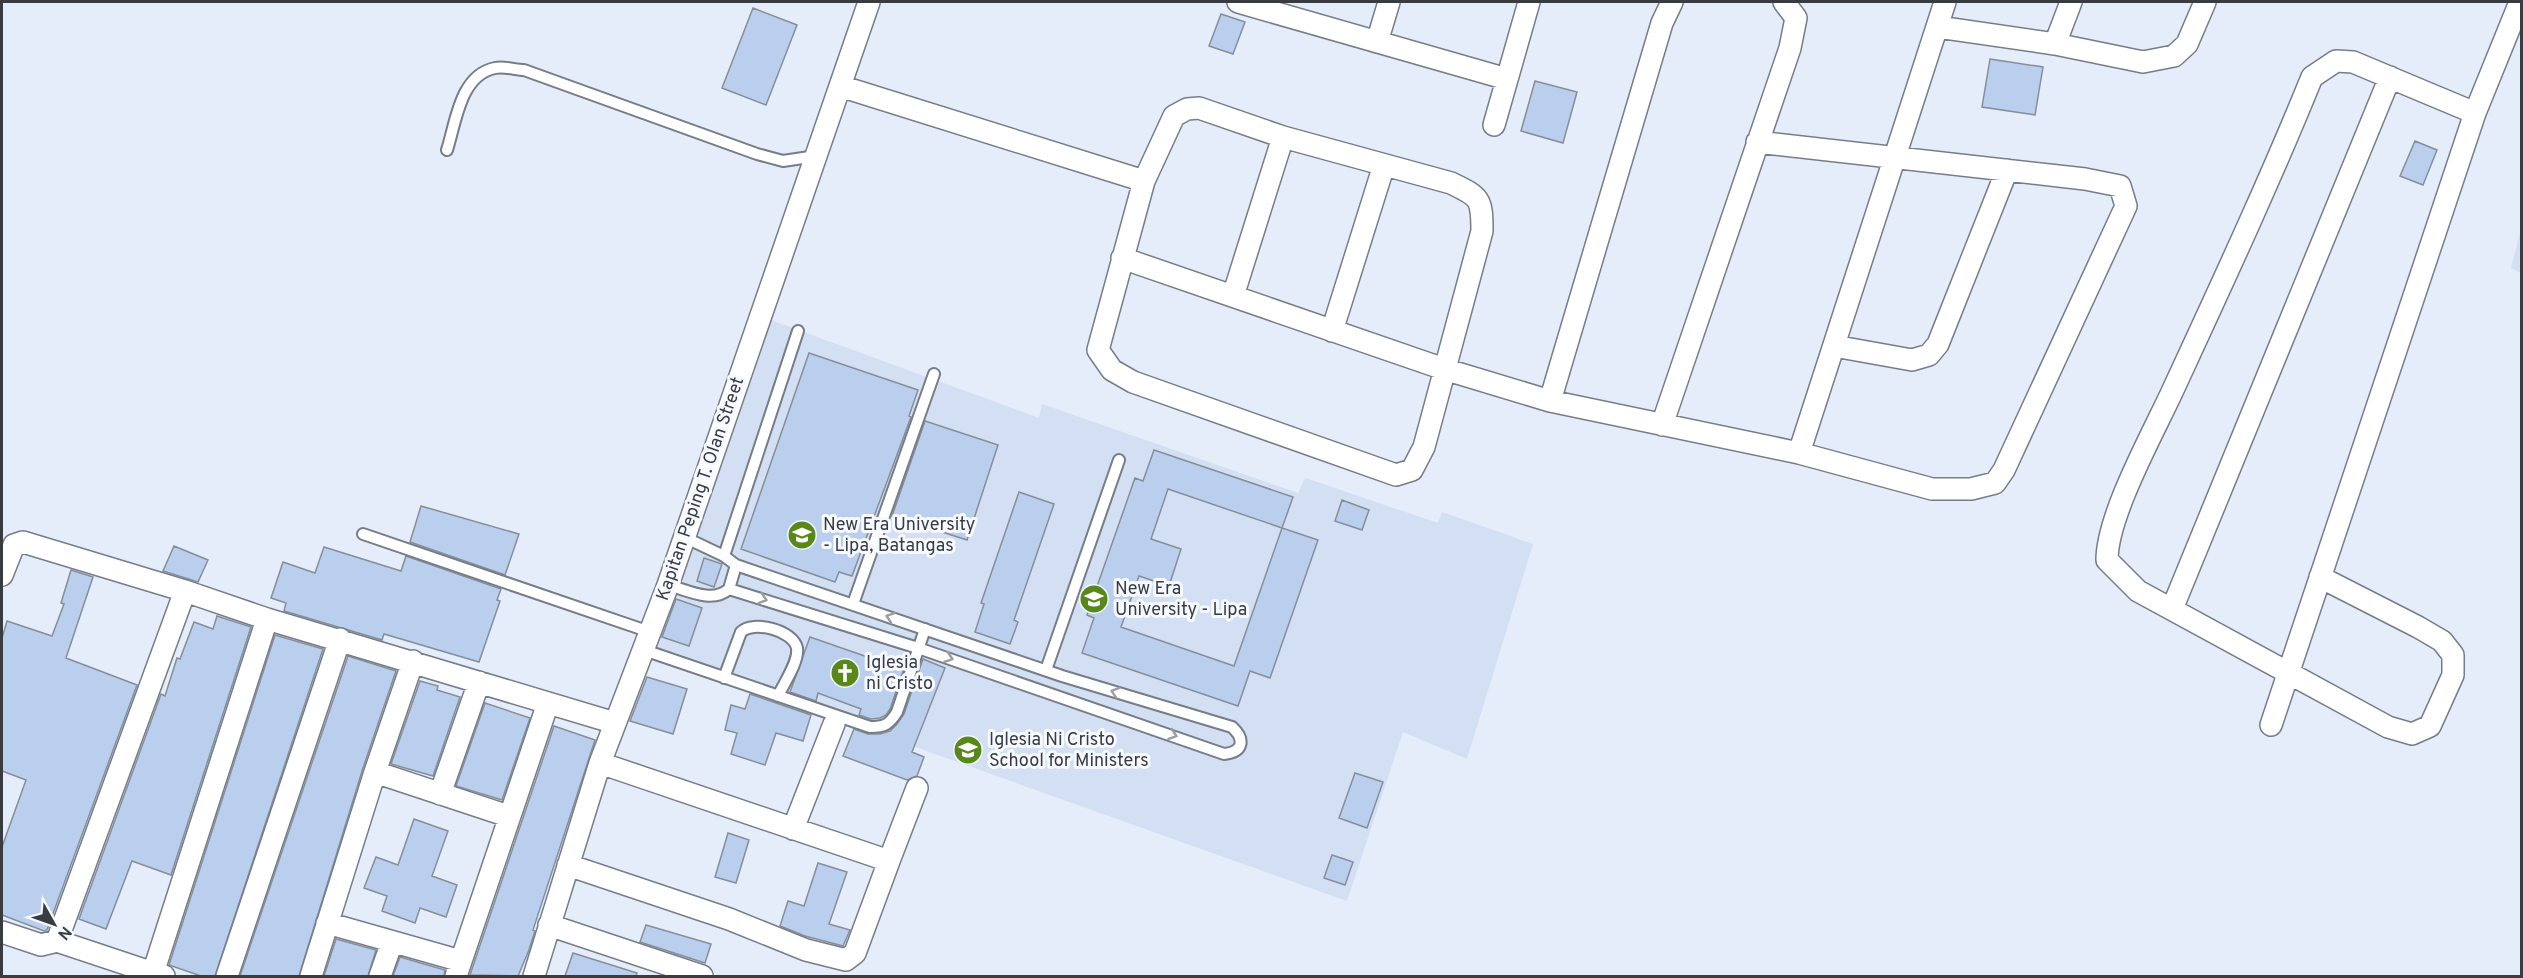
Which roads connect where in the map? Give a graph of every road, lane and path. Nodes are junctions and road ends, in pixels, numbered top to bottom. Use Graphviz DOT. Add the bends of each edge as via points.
graph roads {
  1 [pos="868,2"];
  2 [pos="1238,2"];
  3 [pos="1389,2"];
  4 [pos="1529,2"];
  5 [pos="1672,2"];
  6 [pos="1784,2"];
  7 [pos="1945,2"];
  8 [pos="2071,2"];
  9 [pos="2205,2"];
  10 [pos="2520,2"];
  11 [pos="1259,5"];
  12 [pos="1938,27"];
  13 [pos="1377,42"];
  14 [pos="2055,44"];
  15 [pos="2390,76"];
  16 [pos="1507,79"];
  17 [pos="840,86"];
  18 [pos="2475,113"];
  19 [pos="1494,124"];
  20 [pos="1283,137"];
  21 [pos="1757,142"];
  22 [pos="447,150"];
  23 [pos="816,156"];
  24 [pos="1895,158"];
  25 [pos="1384,165"];
  26 [pos="2007,170"];
  27 [pos="1144,181"];
  28 [pos="1122,258"];
  29 [pos="1233,296"];
  30 [pos="798,331"];
  31 [pos="1332,331"];
  32 [pos="1834,346"];
  33 [pos="1444,369"];
  34 [pos="934,374"];
  35 [pos="1550,401"];
  36 [pos="1662,424"];
  37 [pos="1799,453"];
  38 [pos="1119,459"];
  39 [pos="363,534"];
  40 [pos="684,537"];
  41 [pos="724,556"];
  42 [pos="736,565"];
  43 [pos="2,575"];
  44 [pos="2320,577"];
  45 [pos="668,585"];
  46 [pos="729,589"];
  47 [pos="185,591"];
  48 [pos="853,604"];
  49 [pos="2172,609"];
  50 [pos="267,619"];
  51 [pos="925,629"];
  52 [pos="340,639"];
  53 [pos="647,641"];
  54 [pos="918,648"];
  55 [pos="413,662"];
  56 [pos="1046,670"];
  57 [pos="2290,672"];
  58 [pos="1062,675"];
  59 [pos="724,678"];
  60 [pos="479,682"];
  61 [pos="1058,695"];
  62 [pos="778,696"];
  63 [pos="548,703"];
  64 [pos="615,723"];
  65 [pos="834,724"];
  66 [pos="2271,725"];
  67 [pos="600,763"];
  68 [pos="375,772"];
  69 [pos="917,788"];
  70 [pos="440,794"];
  71 [pos="508,816"];
  72 [pos="793,829"];
  73 [pos="889,861"];
  74 [pos="567,865"];
  75 [pos="327,923"];
  76 [pos="549,925"];
  77 [pos="2,932"];
  78 [pos="57,941"];
  79 [pos="392,942"];
  80 [pos="458,969"];
  81 [pos="159,975"];
  82 [pos="227,976"];
  83 [pos="310,976"];
  84 [pos="380,976"];
  85 [pos="534,976"];
  86 [pos="702,976"];
  1 -- 17 [label="street, Kapitan Peping T. Olan Street"];
  2 -- 11 [label="street"];
  3 -- 13 [label="street"];
  4 -- 16 [label="street"];
  5 -- 35 [label="street" via="1662,23"];
  6 -- 21 [label="street" via="1796,18 1790,48"];
  7 -- 12 [label="street"];
  8 -- 14 [label="street"];
  9 -- 14 [label="street" via="2187,44 2174,56 2143,62"];
  10 -- 18 [label="street"];
  11 -- 13 [label="street"];
  12 -- 14 [label="street"];
  12 -- 24 [label="street"];
  13 -- 16 [label="street"];
  15 -- 18 [label="street"];
  15 -- 49 [label="street"];
  15 -- 49 [label="street" via="2353,62 2336,61 2312,77 2128,488 2107,545 2107,560 2138,591"];
  16 -- 19 [label="street"];
  17 -- 23 [label="street, Kapitan Peping T. Olan Street"];
  17 -- 27 [label="street"];
  18 -- 44 [label="street"];
  20 -- 25 [label="street"];
  20 -- 27 [label="street" via="1199,108 1187,109 1174,116"];
  20 -- 29 [label="street"];
  21 -- 24 [label="street"];
  21 -- 36 [label="street"];
  22 -- 23 [label="lane" via="465,90 478,76 496,68 524,70 757,154 783,161"];
  23 -- 40 [label="street, Kapitan Peping T. Olan Street"];
  24 -- 26 [label="street"];
  24 -- 32 [label="street"];
  25 -- 31 [label="street"];
  25 -- 33 [label="street" via="1451,183 1475,194 1482,208 1482,231"];
  26 -- 32 [label="street" via="1938,344 1929,355 1912,360"];
  26 -- 37 [label="street" via="2120,186 2126,206 2004,471 1995,483 1979,487 1932,489"];
  27 -- 28 [label="street"];
  28 -- 29 [label="street"];
  28 -- 33 [label="street" via="1098,350 1112,370 1133,382 1396,475 1412,470 1424,447"];
  29 -- 31 [label="street"];
  30 -- 41 [label="lane"];
  31 -- 33 [label="street"];
  32 -- 37 [label="street"];
  33 -- 35 [label="street"];
  34 -- 48 [label="lane"];
  35 -- 36 [label="street"];
  36 -- 37 [label="street"];
  38 -- 56 [label="lane"];
  39 -- 53 [label="lane"];
  40 -- 41 [label="lane"];
  40 -- 45 [label="street, Kapitan Peping T. Olan Street"];
  41 -- 42 [label="lane"];
  42 -- 46 [label="lane"];
  42 -- 48 [label="lane"];
  43 -- 47 [label="street" via="14,545 23,542"];
  44 -- 57 [label="street"];
  44 -- 57 [label="street" via="2442,641 2453,655 2452,675 2430,726 2412,734 2388,728"];
  45 -- 46 [label="lane" via="710,596"];
  45 -- 53 [label="street, Kapitan Peping T. Olan Street"];
  46 -- 54 [label="lane, one-way"];
  47 -- 50 [label="street"];
  47 -- 78 [label="street"];
  51 -- 48 [label="lane, one-way"];
  49 -- 57 [label="street"];
  50 -- 52 [label="street"];
  50 -- 81 [label="street"];
  51 -- 54 [label="lane"];
  51 -- 56 [label="lane"];
  52 -- 55 [label="street"];
  52 -- 82 [label="street"];
  53 -- 59 [label="lane"];
  53 -- 64 [label="street, Kapitan Peping T. Olan Street"];
  54 -- 61 [label="lane, one-way"];
  54 -- 62 [label="lane" via="897,712 883,727 870,727"];
  55 -- 60 [label="street"];
  55 -- 68 [label="street"];
  56 -- 58 [label="lane"];
  57 -- 66 [label="street"];
  58 -- 61 [label="lane"];
  61 -- 58 [label="lane, one-way" via="1224,754 1239,748 1241,740 1232,727"];
  59 -- 62 [label="lane"];
  59 -- 62 [label="lane" via="746,627 753,625 790,635 797,656"];
  60 -- 63 [label="street"];
  60 -- 70 [label="street"];
  63 -- 64 [label="street"];
  63 -- 71 [label="street"];
  64 -- 67 [label="street, Kapitan Peping T. Olan Street"];
  65 -- 72 [label="street"];
  67 -- 72 [label="street"];
  67 -- 74 [label="street, Kapitan Peping T. Olan Street"];
  68 -- 70 [label="street"];
  68 -- 75 [label="street"];
  69 -- 73 [label="street"];
  70 -- 71 [label="street"];
  71 -- 80 [label="street"];
  72 -- 73 [label="street"];
  73 -- 74 [label="street" via="855,953 846,960 806,950 729,919"];
  74 -- 76 [label="street, Kapitan Peping T. Olan Street"];
  75 -- 79 [label="street"];
  75 -- 83 [label="street"];
  76 -- 85 [label="street, Kapitan Peping T. Olan Street"];
  76 -- 86 [label="street"];
  77 -- 78 [label="street" via="41,945"];
  78 -- 81 [label="street"];
  79 -- 80 [label="street"];
  79 -- 84 [label="street"];
}
